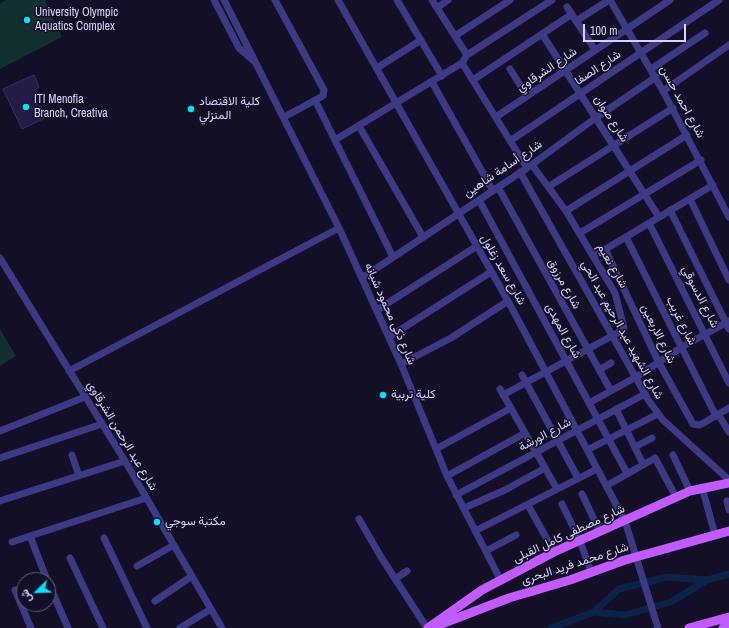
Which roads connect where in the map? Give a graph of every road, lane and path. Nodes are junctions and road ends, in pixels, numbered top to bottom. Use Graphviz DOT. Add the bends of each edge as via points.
graph roads {
  1 [pos="214,0"];
  2 [pos="224,0"];
  3 [pos="275,0"];
  4 [pos="338,0"];
  5 [pos="397,0"];
  6 [pos="432,0"];
  7 [pos="448,0"];
  8 [pos="510,0"];
  9 [pos="552,0"];
  10 [pos="609,0"];
  11 [pos="670,0"];
  12 [pos="718,0"];
  13 [pos="567,7"];
  14 [pos="437,8"];
  15 [pos="574,18"];
  16 [pos="627,28"];
  17 [pos="705,33"];
  18 [pos="542,34"];
  19 [pos="455,36"];
  20 [pos="421,40"];
  21 [pos="729,45"];
  22 [pos="595,50"];
  23 [pos="642,52"];
  24 [pos="467,55"];
  25 [pos="254,61"];
  26 [pos="462,63"];
  27 [pos="377,68"];
  28 [pos="510,69"];
  29 [pos="651,69"];
  30 [pos="566,70"];
  31 [pos="442,76"];
  32 [pos="656,77"];
  33 [pos="473,80"];
  34 [pos="432,82"];
  35 [pos="663,91"];
  36 [pos="581,93"];
  37 [pos="527,96"];
  38 [pos="315,100"];
  39 [pos="397,103"];
  40 [pos="673,108"];
  41 [pos="284,117"];
  42 [pos="496,117"];
  43 [pos="597,117"];
  44 [pos="359,126"];
  45 [pos="687,135"];
  46 [pos="335,140"];
  47 [pos="510,141"];
  48 [pos="615,145"];
  49 [pos="701,160"];
  50 [pos="529,166"];
  51 [pos="631,170"];
  52 [pos="520,172"];
  53 [pos="714,185"];
  54 [pos="548,187"];
  55 [pos="496,189"];
  56 [pos="645,194"];
  57 [pos="690,199"];
  58 [pos="479,200"];
  59 [pos="670,210"];
  60 [pos="566,211"];
  61 [pos="458,214"];
  62 [pos="659,217"];
  63 [pos="729,217"];
  64 [pos="649,223"];
  65 [pos="339,228"];
  66 [pos="580,233"];
  67 [pos="423,237"];
  68 [pos="626,237"];
  69 [pos="476,246"];
  70 [pos="605,249"];
  71 [pos="594,256"];
  72 [pos="393,257"];
  73 [pos="0,258"];
  74 [pos="491,272"];
  75 [pos="362,278"];
  76 [pos="729,280"];
  77 [pos="508,301"];
  78 [pos="377,310"];
  79 [pos="728,325"];
  80 [pos="706,333"];
  81 [pos="613,336"];
  82 [pos="389,337"];
  83 [pos="682,347"];
  84 [pos="588,350"];
  85 [pos="567,361"];
  86 [pos="611,363"];
  87 [pos="659,363"];
  88 [pos="401,364"];
  89 [pos="599,370"];
  90 [pos="69,371"];
  91 [pos="546,372"];
  92 [pos="522,375"];
  93 [pos="636,377"];
  94 [pos="527,383"];
  95 [pos="729,383"];
  96 [pos="611,391"];
  97 [pos="645,394"];
  98 [pos="85,397"];
  99 [pos="589,403"];
  100 [pos="511,408"];
  101 [pos="729,408"];
  102 [pos="616,409"];
  103 [pos="658,414"];
  104 [pos="717,415"];
  105 [pos="598,419"];
  106 [pos="102,424"];
  107 [pos="576,430"];
  108 [pos="626,430"];
  109 [pos="0,431"];
  110 [pos="729,432"];
  111 [pos="525,433"];
  112 [pos="652,438"];
  113 [pos="608,439"];
  114 [pos="558,440"];
  115 [pos="635,447"];
  116 [pos="436,449"];
  117 [pos="587,450"];
  118 [pos="536,452"];
  119 [pos="72,455"];
  120 [pos="673,455"];
  121 [pos="0,458"];
  122 [pos="125,461"];
  123 [pos="643,464"];
  124 [pos="545,468"];
  125 [pos="597,469"];
  126 [pos="627,473"];
  127 [pos="79,476"];
  128 [pos="447,476"];
  129 [pos="578,478"];
  130 [pos="729,481"];
  131 [pos="606,486"];
  132 [pos="702,487"];
  133 [pos="557,489"];
  134 [pos="690,491"];
  135 [pos="456,494"];
  136 [pos="582,494"];
  137 [pos="676,497"];
  138 [pos="146,498"];
  139 [pos="727,500"];
  140 [pos="0,501"];
  141 [pos="528,504"];
  142 [pos="562,504"];
  143 [pos="464,508"];
  144 [pos="729,510"];
  145 [pos="359,520"];
  146 [pos="625,521"];
  147 [pos="475,531"];
  148 [pos="729,531"];
  149 [pos="600,532"];
  150 [pos="516,535"];
  151 [pos="715,535"];
  152 [pos="30,536"];
  153 [pos="104,538"];
  154 [pos="580,541"];
  155 [pos="12,542"];
  156 [pos="174,546"];
  157 [pos="486,551"];
  158 [pos="554,552"];
  159 [pos="70,558"];
  160 [pos="637,560"];
  161 [pos="137,566"];
  162 [pos="407,571"];
  163 [pos="44,572"];
  164 [pos="591,572"];
  165 [pos="192,576"];
  166 [pos="395,579"];
  167 [pos="500,579"];
  168 [pos="15,590"];
  169 [pos="56,600"];
  170 [pos="155,601"];
  171 [pos="211,609"];
  172 [pos="729,617"];
  173 [pos="729,626"];
  174 [pos="657,627"];
  175 [pos="31,628"];
  176 [pos="68,628"];
  177 [pos="103,628"];
  178 [pos="147,628"];
  179 [pos="180,628"];
  180 [pos="222,628"];
  181 [pos="429,628"];
  182 [pos="689,628"];
  183 [pos="723,628"];
  1 -- 25 [label="street, شارع ذكى محمود شبانه" via="239,48"];
  2 -- 25 [label="street, شارع ذكى محمود شبانه"];
  3 -- 38 [label="street" via="323,87 323,96"];
  4 -- 27 [label="street, شارع سعد زغلول"];
  5 -- 20 [label="street"];
  6 -- 14 [label="street"];
  7 -- 14 [label="street"];
  8 -- 19 [label="street"];
  9 -- 24 [label="street"];
  10 -- 15 [label="street"];
  10 -- 16 [label="street, شارع احمد حسن"];
  11 -- 16 [label="street, شارع الشرقاوي"];
  12 -- 23 [label="street, شارع الصفا"];
  13 -- 15 [label="street"];
  14 -- 19 [label="street"];
  15 -- 18 [label="street"];
  15 -- 22 [label="street"];
  16 -- 22 [label="street, شارع الشرقاوي"];
  16 -- 23 [label="street, شارع احمد حسن"];
  17 -- 29 [label="street"];
  18 -- 30 [label="street, شارع صوان"];
  18 -- 33 [label="street"];
  19 -- 24 [label="street"];
  20 -- 27 [label="street"];
  20 -- 31 [label="street"];
  21 -- 35 [label="street"];
  22 -- 30 [label="street, شارع الشرقاوي"];
  23 -- 29 [label="street, شارع احمد حسن"];
  23 -- 36 [label="street, شارع الصفا"];
  24 -- 26 [label="street"];
  25 -- 41 [label="street, شارع ذكى محمود شبانه"];
  26 -- 31 [label="street"];
  26 -- 33 [label="street"];
  27 -- 39 [label="street, شارع سعد زغلول"];
  28 -- 37 [label="street"];
  29 -- 32 [label="street, شارع احمد حسن"];
  30 -- 36 [label="street, شارع صوان"];
  30 -- 37 [label="street, شارع الشرقاوي"];
  31 -- 34 [label="street"];
  32 -- 35 [label="street, شارع احمد حسن"];
  32 -- 43 [label="street, شارع أسامة شاهين"];
  33 -- 42 [label="street"];
  34 -- 39 [label="street"];
  34 -- 55 [label="street, شارع مرزوق"];
  35 -- 40 [label="street, شارع احمد حسن"];
  36 -- 43 [label="street, شارع صوان"];
  36 -- 47 [label="street, شارع الصفا"];
  37 -- 42 [label="street, شارع الشرقاوي"];
  38 -- 41 [label="street"];
  38 -- 46 [label="street"];
  39 -- 44 [label="street"];
  39 -- 61 [label="street, شارع سعد زغلول"];
  40 -- 45 [label="street, شارع احمد حسن"];
  40 -- 48 [label="street"];
  41 -- 65 [label="street, شارع ذكى محمود شبانه"];
  42 -- 47 [label="street"];
  43 -- 48 [label="street, شارع صوان"];
  43 -- 50 [label="street, شارع أسامة شاهين"];
  44 -- 46 [label="street"];
  44 -- 67 [label="street"];
  45 -- 49 [label="street, شارع احمد حسن"];
  45 -- 51 [label="street"];
  46 -- 72 [label="street"];
  47 -- 50 [label="street"];
  48 -- 51 [label="street, شارع صوان"];
  48 -- 54 [label="street"];
  49 -- 53 [label="street, شارع احمد حسن"];
  49 -- 56 [label="street"];
  50 -- 52 [label="street, شارع أسامة شاهين"];
  50 -- 54 [label="street, شارع نعيم"];
  51 -- 56 [label="street, شارع صوان"];
  51 -- 60 [label="street"];
  52 -- 55 [label="street, شارع أسامة شاهين"];
  52 -- 81 [label="street, شارع الشهيد عبد الرحيم عبد الحي"];
  53 -- 57 [label="street"];
  53 -- 63 [label="street, شارع احمد حسن"];
  54 -- 60 [label="street, شارع نعيم"];
  55 -- 58 [label="street, شارع أسامة شاهين"];
  55 -- 84 [label="street, شارع مرزوق"];
  56 -- 62 [label="street, شارع صوان"];
  56 -- 66 [label="street"];
  57 -- 59 [label="street"];
  57 -- 76 [label="street"];
  58 -- 61 [label="street, شارع أسامة شاهين"];
  58 -- 85 [label="street, شارع المهدى"];
  59 -- 62 [label="street"];
  59 -- 79 [label="street"];
  60 -- 66 [label="street, شارع نعيم"];
  61 -- 67 [label="street, شارع أسامة شاهين"];
  61 -- 69 [label="street, شارع سعد زغلول"];
  62 -- 64 [label="street"];
  64 -- 68 [label="street"];
  64 -- 80 [label="street, شارع الدسوقي"];
  65 -- 75 [label="street, شارع ذكى محمود شبانه"];
  65 -- 90 [label="street"];
  66 -- 71 [label="street, شارع نعيم"];
  67 -- 72 [label="street, شارع أسامة شاهين"];
  68 -- 70 [label="street"];
  68 -- 83 [label="street, شارع غريب"];
  69 -- 74 [label="street, شارع سعد زغلول"];
  69 -- 78 [label="street"];
  70 -- 71 [label="street"];
  70 -- 87 [label="street, شارع الاربعين"];
  71 -- 81 [label="street, شارع نعيم" via="619,303 624,328"];
  72 -- 75 [label="street, شارع أسامة شاهين"];
  73 -- 90 [label="street, شارع عبد الرحمن الشرقاوي"];
  74 -- 77 [label="street, شارع سعد زغلول"];
  74 -- 82 [label="street"];
  75 -- 78 [label="street, شارع ذكى محمود شبانه"];
  77 -- 88 [label="street" via="446,341"];
  77 -- 91 [label="street, شارع سعد زغلول"];
  78 -- 82 [label="street, شارع ذكى محمود شبانه"];
  79 -- 80 [label="street"];
  80 -- 83 [label="street"];
  80 -- 95 [label="street, شارع الدسوقي"];
  81 -- 84 [label="street, شارع نعيم"];
  81 -- 93 [label="street, شارع الشهيد عبد الرحيم عبد الحي"];
  82 -- 88 [label="street, شارع ذكى محمود شبانه"];
  83 -- 87 [label="street"];
  83 -- 104 [label="street, شارع غريب"];
  84 -- 85 [label="street, شارع نعيم"];
  84 -- 89 [label="street, شارع مرزوق"];
  85 -- 91 [label="street, شارع نعيم"];
  85 -- 99 [label="street, شارع المهدى"];
  86 -- 89 [label="street"];
  87 -- 93 [label="street"];
  87 -- 104 [label="street, شارع الاربعين" via="691,422 700,425"];
  88 -- 116 [label="street, شارع ذكى محمود شبانه"];
  89 -- 96 [label="street, شارع مرزوق"];
  90 -- 98 [label="street, شارع عبد الرحمن الشرقاوي"];
  91 -- 94 [label="street, شارع نعيم"];
  91 -- 107 [label="street, شارع سعد زغلول"];
  92 -- 94 [label="street"];
  93 -- 96 [label="street"];
  93 -- 97 [label="street, شارع الشهيد عبد الرحيم عبد الحي"];
  94 -- 100 [label="street, شارع نعيم" via="502,392"];
  94 -- 114 [label="street"];
  96 -- 99 [label="street"];
  97 -- 102 [label="street, شارع الورشة"];
  97 -- 103 [label="street, شارع الشهيد عبد الرحيم عبد الحي"];
  98 -- 106 [label="street, شارع عبد الرحمن الشرقاوي"];
  98 -- 109 [label="street"];
  99 -- 105 [label="street, شارع المهدى"];
  100 -- 111 [label="street"];
  100 -- 116 [label="street"];
  101 -- 104 [label="street"];
  102 -- 105 [label="street, شارع الورشة"];
  102 -- 108 [label="street"];
  103 -- 108 [label="street"];
  103 -- 130 [label="street, شارع الشهيد عبد الرحيم عبد الحي"];
  104 -- 110 [label="street, شارع غريب"];
  105 -- 107 [label="street, شارع الورشة"];
  105 -- 113 [label="street, شارع المهدى"];
  106 -- 121 [label="street"];
  106 -- 122 [label="street, شارع عبد الرحمن الشرقاوي"];
  107 -- 114 [label="street, شارع الورشة"];
  107 -- 117 [label="street, شارع سعد زغلول"];
  108 -- 113 [label="street"];
  108 -- 115 [label="street"];
  111 -- 118 [label="street"];
  111 -- 128 [label="street"];
  112 -- 115 [label="street"];
  113 -- 117 [label="street"];
  113 -- 126 [label="street, شارع المهدى"];
  114 -- 118 [label="street, شارع الورشة"];
  114 -- 129 [label="street"];
  115 -- 123 [label="street"];
  116 -- 128 [label="street, شارع ذكى محمود شبانه"];
  117 -- 125 [label="street, شارع سعد زغلول"];
  118 -- 124 [label="street"];
  118 -- 135 [label="street, شارع الورشة"];
  119 -- 127 [label="street"];
  120 -- 134 [label="street"];
  122 -- 127 [label="street"];
  122 -- 138 [label="street, شارع عبد الرحمن الشرقاوي"];
  123 -- 126 [label="street"];
  123 -- 137 [label="street" via="655,458"];
  124 -- 133 [label="street"];
  124 -- 143 [label="street"];
  125 -- 129 [label="street"];
  125 -- 131 [label="street, شارع سعد زغلول"];
  126 -- 131 [label="street"];
  127 -- 140 [label="street"];
  128 -- 135 [label="street, شارع ذكى محمود شبانه"];
  129 -- 133 [label="street"];
  130 -- 132 [label="main road, شارع مصطفى كامل القبلى"];
  131 -- 146 [label="street, شارع سعد زغلول"];
  132 -- 134 [label="main road, شارع مصطفى كامل القبلى"];
  132 -- 151 [label="street"];
  133 -- 141 [label="street"];
  134 -- 137 [label="main road, شارع مصطفى كامل القبلى"];
  135 -- 143 [label="street, شارع ذكى محمود شبانه"];
  136 -- 149 [label="street"];
  137 -- 146 [label="main road, شارع مصطفى كامل القبلى"];
  138 -- 152 [label="street"];
  138 -- 156 [label="street, شارع عبد الرحمن الشرقاوي"];
  139 -- 144 [label="street"];
  141 -- 147 [label="street"];
  141 -- 158 [label="street"];
  142 -- 154 [label="street"];
  143 -- 147 [label="street, شارع ذكى محمود شبانه"];
  145 -- 166 [label="street"];
  146 -- 149 [label="main road, شارع مصطفى كامل القبلى"];
  146 -- 160 [label="street, شارع سعد زغلول"];
  147 -- 157 [label="street, شارع ذكى محمود شبانه"];
  148 -- 151 [label="main road, شارع محمد فريد البحرى"];
  149 -- 154 [label="main road, شارع مصطفى كامل القبلى"];
  150 -- 157 [label="street"];
  151 -- 160 [label="main road, شارع محمد فريد البحرى"];
  152 -- 155 [label="street"];
  152 -- 163 [label="street"];
  153 -- 178 [label="street"];
  154 -- 158 [label="main road, شارع مصطفى كامل القبلى"];
  154 -- 164 [label="street"];
  156 -- 161 [label="street"];
  156 -- 165 [label="street, شارع عبد الرحمن الشرقاوي"];
  157 -- 167 [label="street, شارع ذكى محمود شبانه"];
  158 -- 167 [label="main road, شارع مصطفى كامل القبلى"];
  159 -- 177 [label="street"];
  160 -- 164 [label="main road, شارع محمد فريد البحرى"];
  160 -- 174 [label="street, شارع سعد زغلول"];
  162 -- 166 [label="street"];
  164 -- 181 [label="main road, شارع محمد فريد البحرى" via="497,602"];
  165 -- 170 [label="street"];
  165 -- 171 [label="street, شارع عبد الرحمن الشرقاوي"];
  166 -- 181 [label="street"];
  167 -- 181 [label="main road, شارع مصطفى كامل القبلى" via="463,602"];
  168 -- 175 [label="street"];
  169 -- 176 [label="street"];
  171 -- 179 [label="street"];
  171 -- 180 [label="street, شارع عبد الرحمن الشرقاوي"];
  172 -- 182 [label="main road"];
  173 -- 183 [label="main road"];
}
